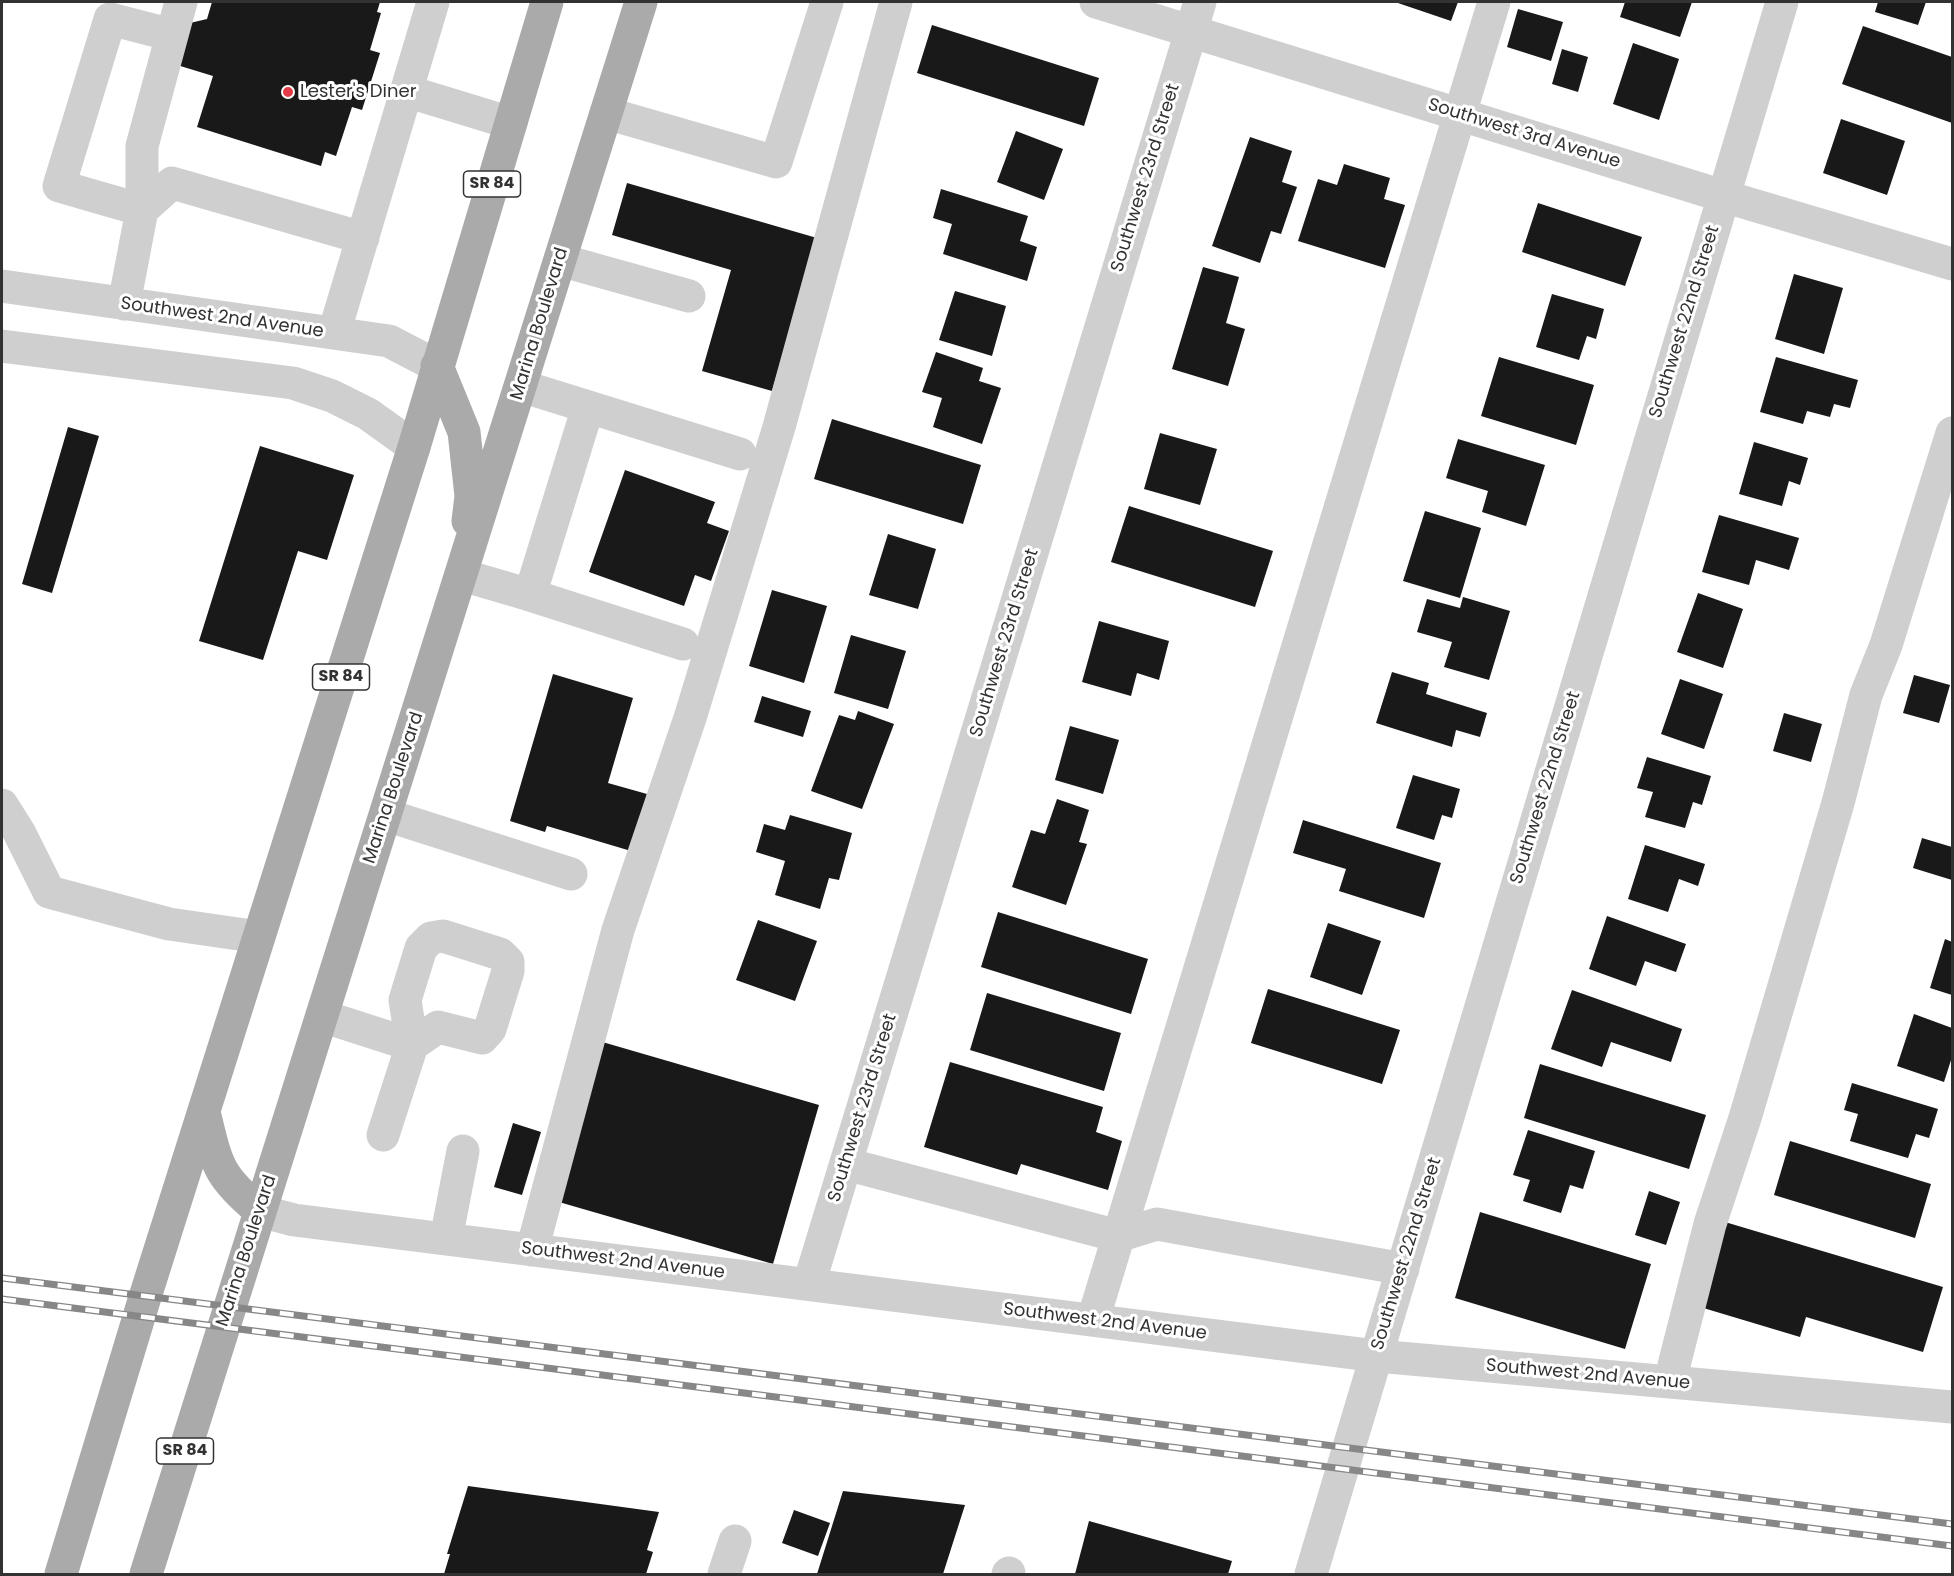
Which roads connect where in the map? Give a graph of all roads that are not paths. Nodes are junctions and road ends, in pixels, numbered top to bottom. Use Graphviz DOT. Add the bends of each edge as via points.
graph roads {
  1 [pos="182,2"];
  2 [pos="433,2"];
  3 [pos="547,2"];
  4 [pos="641,2"];
  5 [pos="827,2"];
  6 [pos="896,2"];
  7 [pos="1096,2"];
  8 [pos="1494,2"];
  9 [pos="1782,2"];
  10 [pos="112,10"];
  11 [pos="1196,16"];
  12 [pos="172,35"];
  13 [pos="406,91"];
  14 [pos="606,113"];
  15 [pos="1459,114"];
  16 [pos="511,123"];
  17 [pos="1723,196"];
  18 [pos="142,210"];
  19 [pos="363,238"];
  20 [pos="560,260"];
  21 [pos="1953,264"];
  22 [pos="2,286"];
  23 [pos="689,296"];
  24 [pos="124,304"];
  25 [pos="334,333"];
  26 [pos="2,346"];
  27 [pos="438,366"];
  28 [pos="521,386"];
  29 [pos="588,407"];
  30 [pos="1953,433"];
  31 [pos="414,447"];
  32 [pos="740,454"];
  33 [pos="462,575"];
  34 [pos="530,595"];
  35 [pos="683,644"];
  36 [pos="2,806"];
  37 [pos="386,815"];
  38 [pos="571,874"];
  39 [pos="259,937"];
  40 [pos="322,1016"];
  41 [pos="204,1112"];
  42 [pos="383,1136"];
  43 [pos="463,1151"];
  44 [pos="846,1164"];
  45 [pos="260,1211"];
  46 [pos="1118,1236"];
  47 [pos="446,1239"];
  48 [pos="532,1250"];
  49 [pos="1403,1269"];
  50 [pos="809,1284"];
  51 [pos="1093,1320"];
  52 [pos="1377,1356"];
  53 [pos="1672,1382"];
  54 [pos="1951,1402"];
  55 [pos="735,1541"];
  56 [pos="61,1575"];
  57 [pos="146,1575"];
  58 [pos="724,1575"];
  59 [pos="1311,1575"];
  1 -- 12 [label="street"];
  2 -- 13 [label="street"];
  3 -- 16 [label="main road, SR 84"];
  4 -- 14 [label="main road, Marina Boulevard / SR 84"];
  5 -- 14 [label="street" via="776,162"];
  6 -- 48 [label="street" via="779,427 690,718 618,930"];
  7 -- 11 [label="street, Southwest 3rd Avenue"];
  8 -- 15 [label="street"];
  9 -- 17 [label="street, Southwest 22nd Street"];
  10 -- 12 [label="street"];
  10 -- 18 [label="street" via="59,186"];
  11 -- 15 [label="street, Southwest 3rd Avenue"];
  11 -- 44 [label="street, Southwest 23rd Street"];
  12 -- 18 [label="street" via="142,146"];
  13 -- 16 [label="street"];
  13 -- 19 [label="street"];
  14 -- 20 [label="main road, Marina Boulevard / SR 84"];
  15 -- 17 [label="street, Southwest 3rd Avenue"];
  15 -- 46 [label="street"];
  16 -- 27 [label="main road, SR 84"];
  17 -- 21 [label="street, Southwest 3rd Avenue"];
  17 -- 49 [label="street, Southwest 22nd Street"];
  18 -- 19 [label="street" via="172,183"];
  18 -- 24 [label="street"];
  19 -- 25 [label="street"];
  20 -- 23 [label="street"];
  20 -- 28 [label="main road, Marina Boulevard / SR 84"];
  22 -- 24 [label="street, Southwest 2nd Avenue"];
  24 -- 25 [label="street, Southwest 2nd Avenue"];
  25 -- 27 [label="street, Southwest 2nd Avenue" via="395,342"];
  26 -- 31 [label="street" via="293,383 368,414"];
  27 -- 31 [label="main road, SR 84"];
  27 -- 33 [label="main road" via="464,432 471,496"];
  28 -- 29 [label="street"];
  28 -- 33 [label="main road, Marina Boulevard / SR 84"];
  29 -- 32 [label="street"];
  29 -- 34 [label="street"];
  30 -- 53 [label="street" via="1886,645 1866,695 1835,814 1710,1224"];
  31 -- 39 [label="main road, SR 84"];
  33 -- 34 [label="street"];
  33 -- 37 [label="main road, Marina Boulevard / SR 84"];
  34 -- 35 [label="street"];
  36 -- 39 [label="street" via="49,892 169,924"];
  37 -- 38 [label="street"];
  37 -- 40 [label="main road, Marina Boulevard / SR 84"];
  39 -- 41 [label="main road, SR 84"];
  40 -- 42 [label="street" via="412,1045"];
  40 -- 45 [label="main road, Marina Boulevard / SR 84"];
  41 -- 45 [label="main road" via="217,1164 234,1188"];
  41 -- 56 [label="main road, SR 84"];
  43 -- 47 [label="street"];
  44 -- 46 [label="street"];
  44 -- 50 [label="street, Southwest 23rd Street"];
  45 -- 47 [label="street, Southwest 2nd Avenue" via="294,1220"];
  45 -- 57 [label="main road, Marina Boulevard / SR 84"];
  46 -- 49 [label="street" via="1157,1224"];
  46 -- 51 [label="street"];
  47 -- 48 [label="street, Southwest 2nd Avenue"];
  48 -- 50 [label="street, Southwest 2nd Avenue"];
  49 -- 52 [label="street, Southwest 22nd Street"];
  50 -- 51 [label="street, Southwest 2nd Avenue"];
  51 -- 52 [label="street, Southwest 2nd Avenue"];
  52 -- 53 [label="street, Southwest 2nd Avenue"];
  52 -- 59 [label="street, Southwest 22nd Street"];
  53 -- 54 [label="street, Southwest 2nd Avenue"];
  55 -- 58 [label="street"];
}
